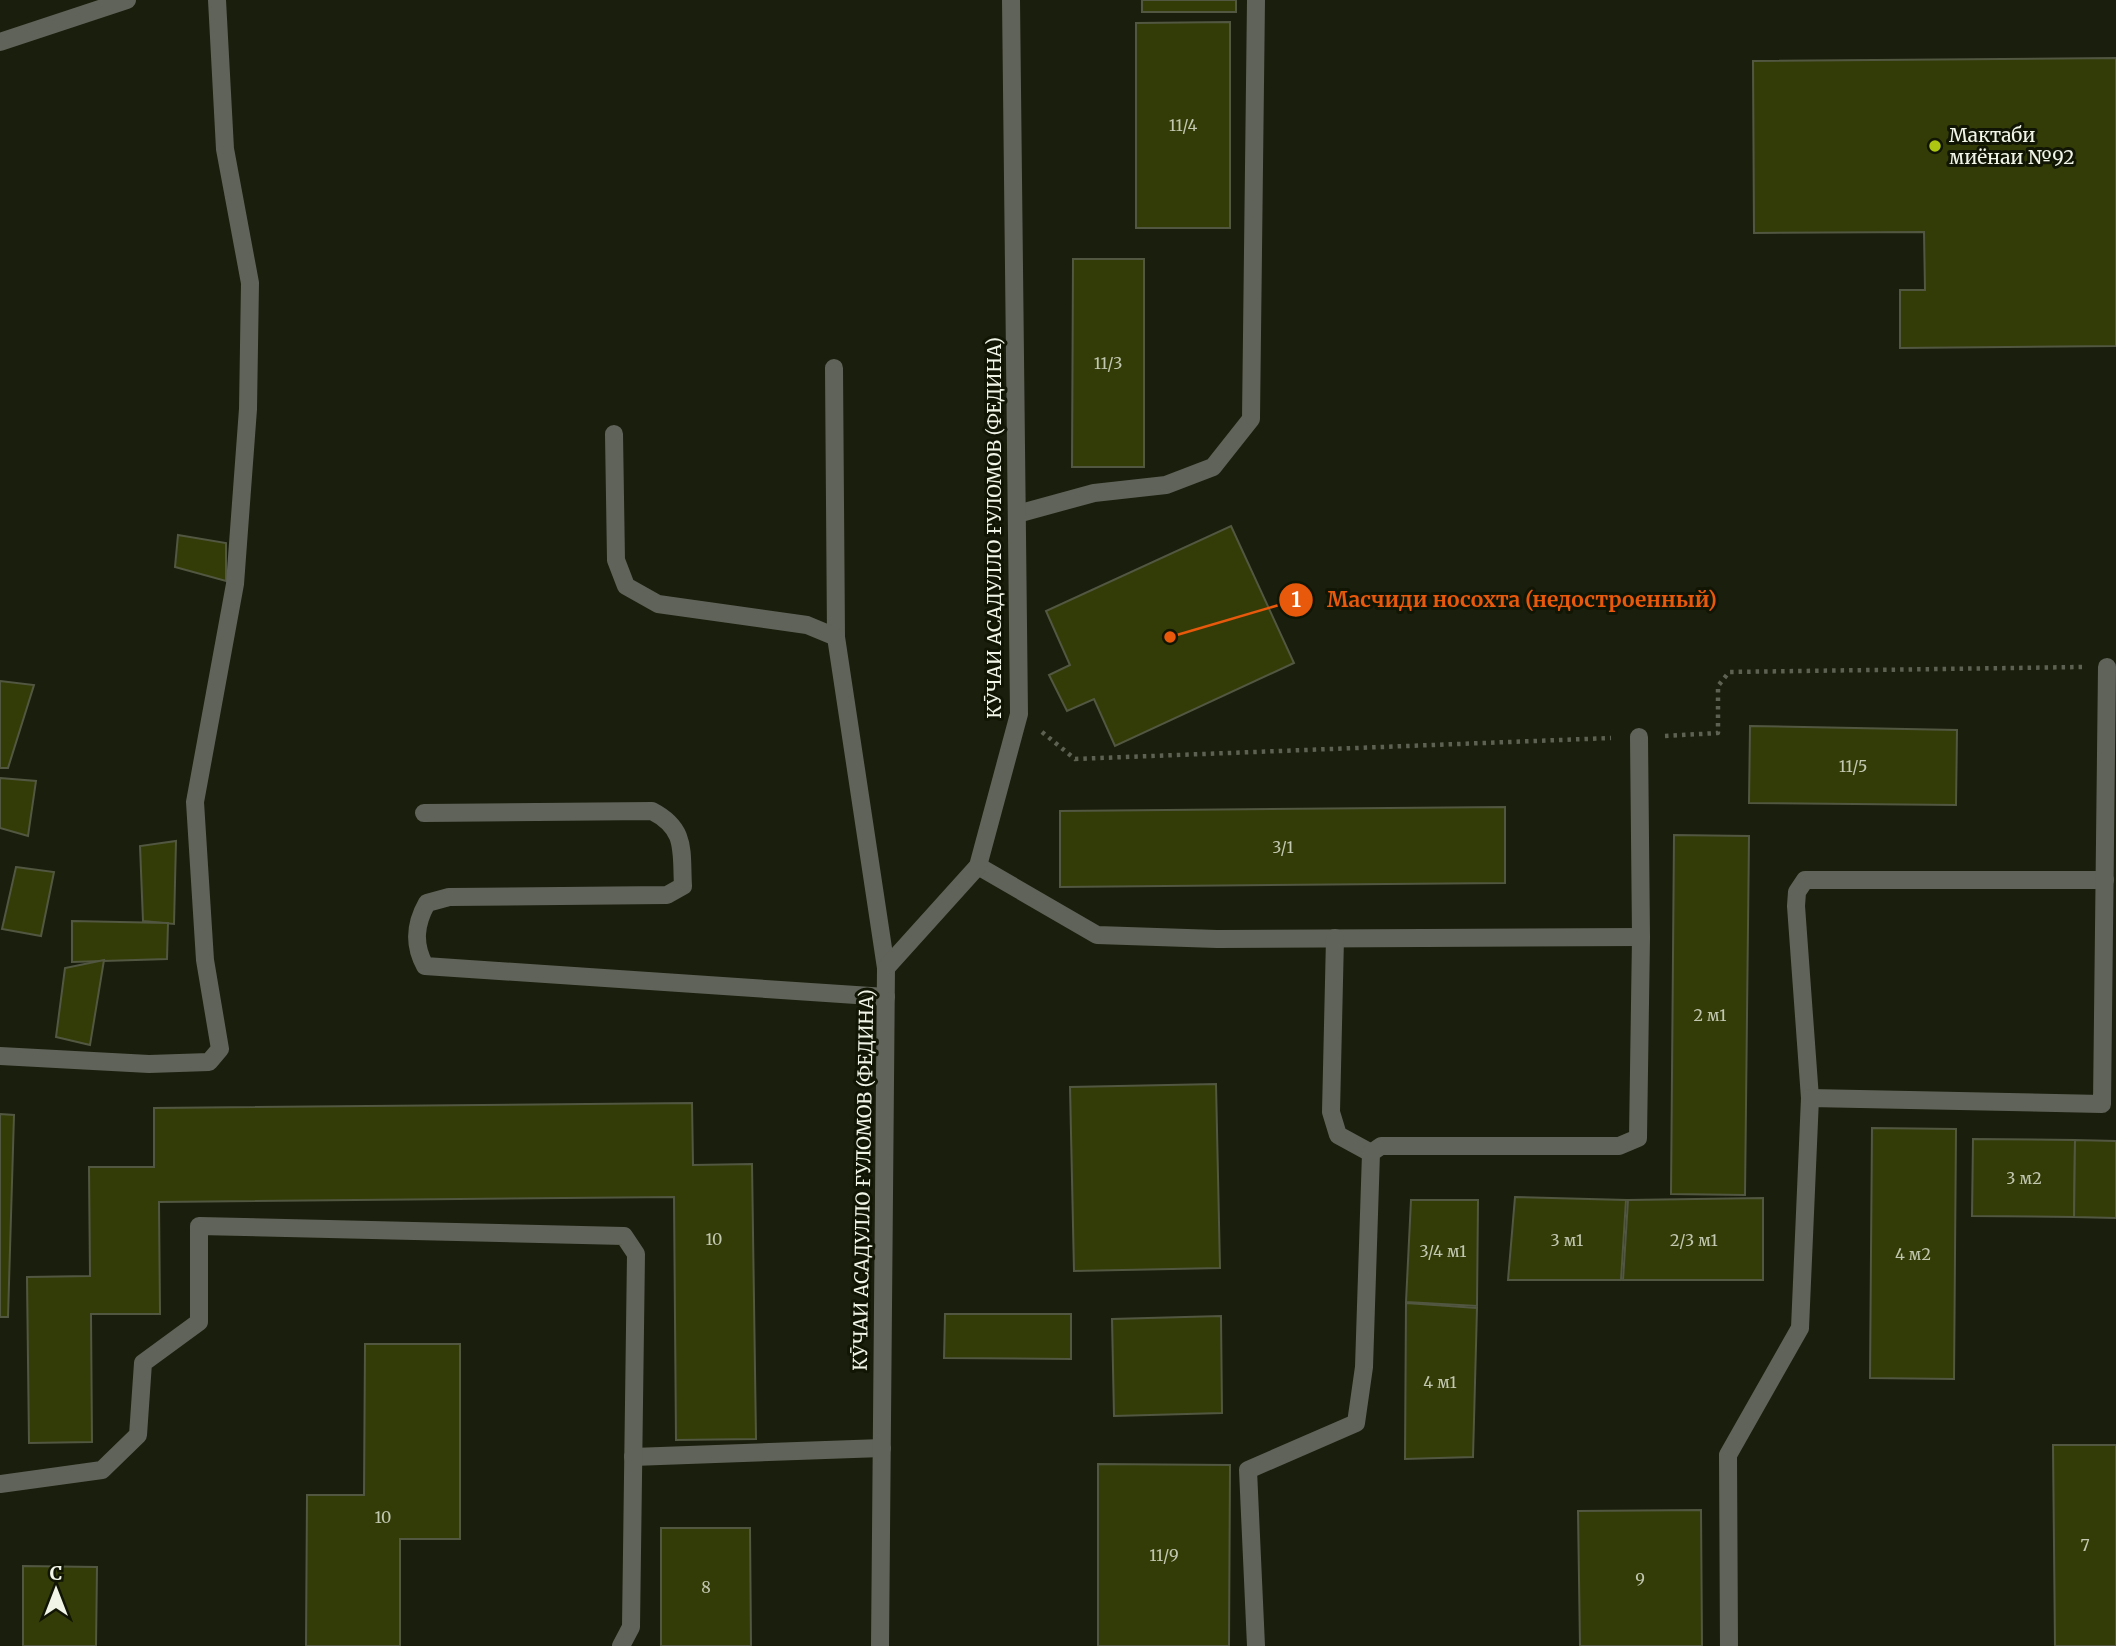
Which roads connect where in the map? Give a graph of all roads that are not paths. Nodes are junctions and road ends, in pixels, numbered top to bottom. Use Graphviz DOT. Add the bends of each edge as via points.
graph roads {
  1 [pos="127,0"];
  2 [pos="217,0"];
  3 [pos="1011,0"];
  4 [pos="1256,0"];
  5 [pos="0,42"];
  6 [pos="834,368"];
  7 [pos="614,434"];
  8 [pos="1017,514"];
  9 [pos="836,637"];
  10 [pos="2107,667"];
  11 [pos="1639,737"];
  12 [pos="424,813"];
  13 [pos="978,866"];
  14 [pos="2105,880"];
  15 [pos="1641,937"];
  16 [pos="1335,939"];
  17 [pos="886,968"];
  18 [pos="886,997"];
  19 [pos="0,1056"];
  20 [pos="1810,1098"];
  21 [pos="1371,1153"];
  22 [pos="881,1448"];
  23 [pos="633,1457"];
  24 [pos="0,1484"];
  25 [pos="621,1646"];
  26 [pos="880,1646"];
  27 [pos="1256,1646"];
  28 [pos="1729,1646"];
  1 -- 5 [label="street"];
  2 -- 19 [label="street" via="225,149 250,283 248,409 235,584 195,802 205,960 220,1049 209,1062 197,1063"];
  3 -- 8 [label="street, КӮЧАИ АСАДУЛЛО ҒУЛОМОВ (ФЕДИНА)"];
  4 -- 8 [label="street" via="1251,419 1213,467 1166,485 1094,493"];
  6 -- 9 [label="street"];
  7 -- 9 [label="street" via="616,560 626,586 658,604 807,625"];
  8 -- 13 [label="street, КӮЧАИ АСАДУЛЛО ҒУЛОМОВ (ФЕДИНА)" via="1019,714"];
  9 -- 17 [label="street"];
  10 -- 14 [label="street"];
  11 -- 15 [label="street"];
  12 -- 18 [label="street" via="652,811 670,820 680,836 683,886 667,895 449,897 427,903 417,921 418,952 425,966"];
  13 -- 16 [label="street" via="1097,935"];
  13 -- 17 [label="street, КӮЧАИ АСАДУЛЛО ҒУЛОМОВ (ФЕДИНА)"];
  14 -- 20 [label="street" via="2102,1104"];
  14 -- 20 [label="street" via="1805,880 1797,892 1796,906"];
  15 -- 16 [label="street"];
  15 -- 21 [label="street" via="1638,1138 1619,1146 1381,1146"];
  16 -- 21 [label="street" via="1331,1112 1338,1135"];
  17 -- 18 [label="street, КӮЧАИ АСАДУЛЛО ҒУЛОМОВ (ФЕДИНА)"];
  18 -- 22 [label="street, КӮЧАИ АСАДУЛЛО ҒУЛОМОВ (ФЕДИНА)"];
  20 -- 28 [label="street" via="1800,1328 1728,1455"];
  21 -- 27 [label="street" via="1364,1367 1356,1423 1248,1470"];
  22 -- 23 [label="street"];
  22 -- 26 [label="street, КӮЧАИ АСАДУЛЛО ҒУЛОМОВ (ФЕДИНА)"];
  23 -- 24 [label="street" via="636,1254 624,1236 199,1226 199,1322 142,1363 138,1435 102,1471"];
  23 -- 25 [label="street" via="631,1627"];
}
